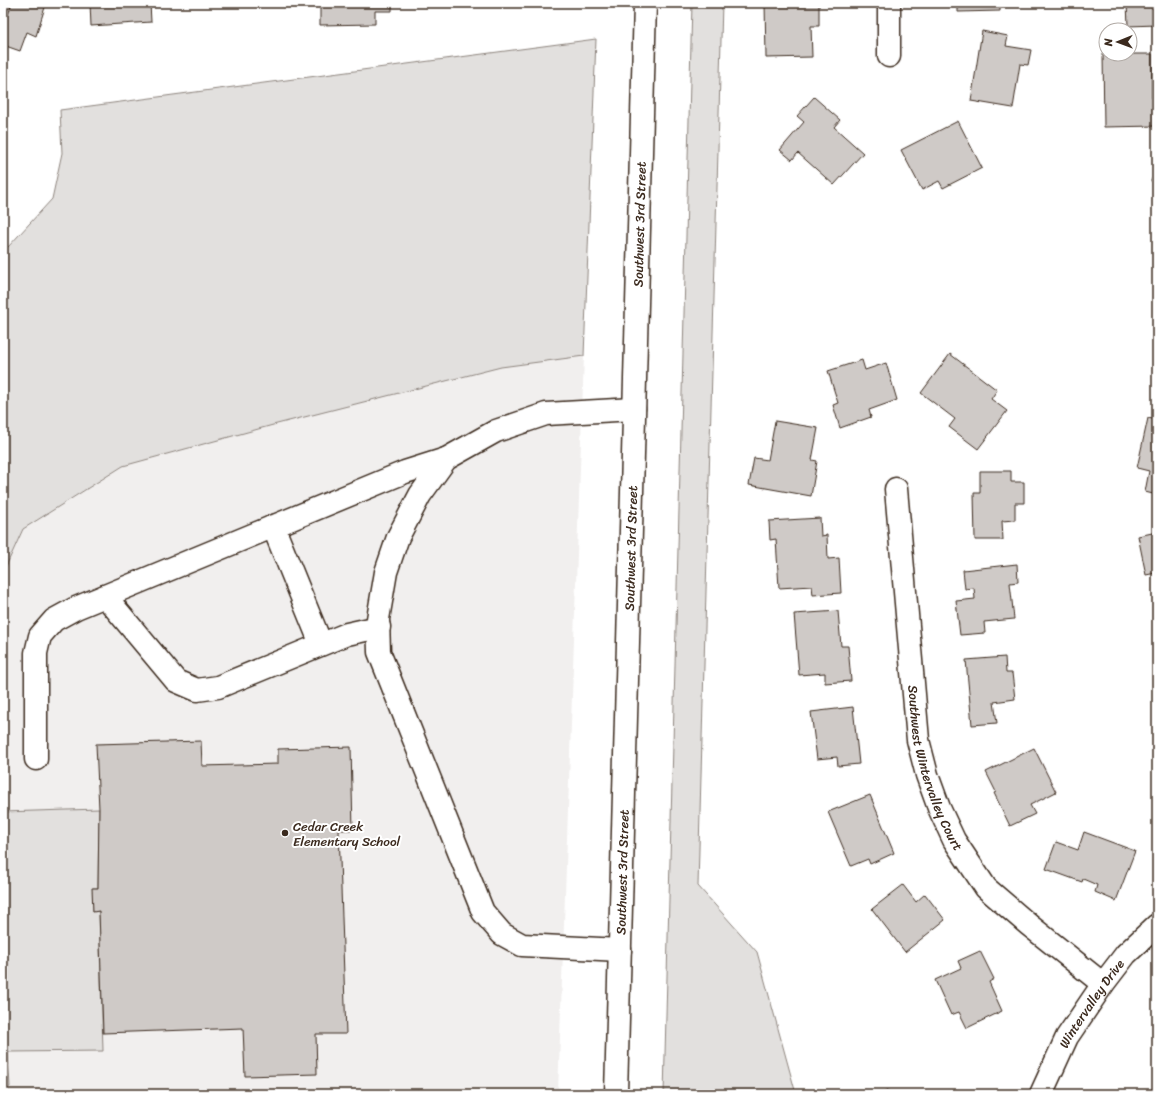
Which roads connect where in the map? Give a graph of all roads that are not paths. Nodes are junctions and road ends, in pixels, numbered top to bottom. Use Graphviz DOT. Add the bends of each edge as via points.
graph roads {
  1 [pos="646,3"];
  2 [pos="889,3"];
  3 [pos="889,56"];
  4 [pos="634,409"];
  5 [pos="446,459"];
  6 [pos="896,489"];
  7 [pos="273,526"];
  8 [pos="105,596"];
  9 [pos="379,627"];
  10 [pos="321,644"];
  11 [pos="36,759"];
  12 [pos="1157,925"];
  13 [pos="620,950"];
  14 [pos="1102,984"];
  15 [pos="616,1094"];
  16 [pos="1041,1094"];
  1 -- 4 [label="main road, Southwest 3rd Street"];
  2 -- 3 [label="main road"];
  4 -- 5 [label="main road" via="546,414 496,431"];
  4 -- 13 [label="main road, Southwest 3rd Street"];
  5 -- 7 [label="main road" via="405,472"];
  5 -- 9 [label="main road" via="420,495 398,538 386,572 378,619"];
  6 -- 14 [label="main road, Southwest Wintervalley Court" via="918,740 939,808 954,840 986,888"];
  7 -- 8 [label="main road"];
  7 -- 10 [label="main road"];
  8 -- 10 [label="main road" via="176,681 197,690 218,687"];
  8 -- 11 [label="main road" via="54,620 40,636 36,653"];
  9 -- 10 [label="main road" via="347,634"];
  9 -- 13 [label="main road" via="379,652 483,912 502,934 522,945"];
  12 -- 14 [label="main road, Wintervalley Drive" via="1126,954"];
  13 -- 15 [label="main road, Southwest 3rd Street"];
  14 -- 16 [label="main road, Wintervalley Drive" via="1067,1037"];
}
